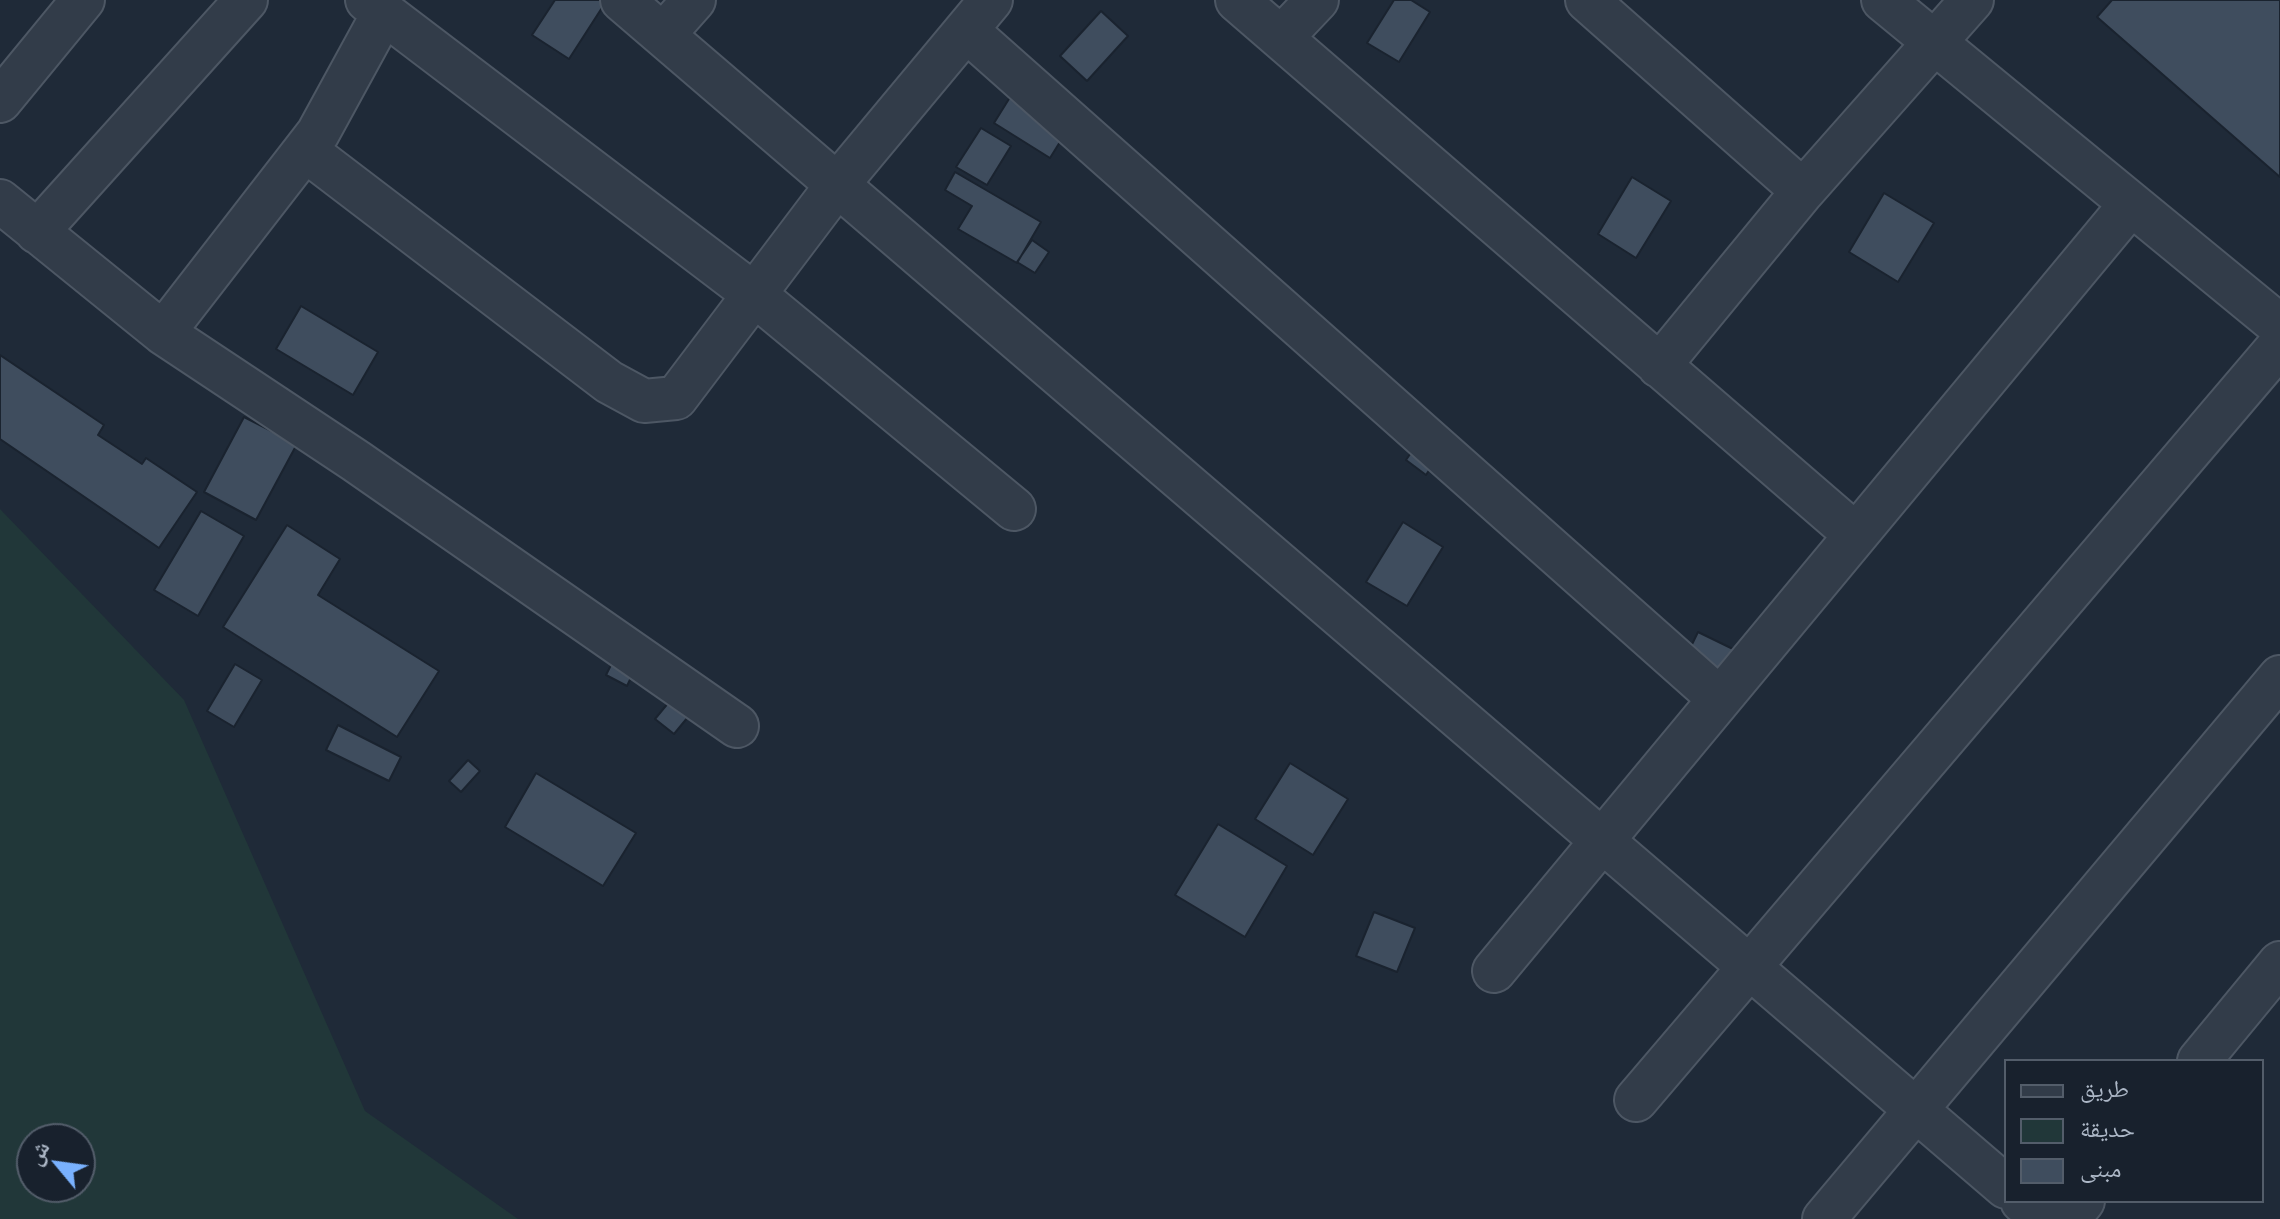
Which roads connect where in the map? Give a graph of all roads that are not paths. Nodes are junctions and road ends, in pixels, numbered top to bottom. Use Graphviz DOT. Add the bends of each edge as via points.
graph roads {
  1 [pos="83,0"];
  2 [pos="246,0"];
  3 [pos="622,0"];
  4 [pos="694,0"];
  5 [pos="1237,0"];
  6 [pos="1317,0"];
  7 [pos="1587,0"];
  8 [pos="1883,0"];
  9 [pos="1972,0"];
  10 [pos="375,7"];
  11 [pos="979,15"];
  12 [pos="663,35"];
  13 [pos="1281,38"];
  14 [pos="1936,43"];
  15 [pos="0,101"];
  16 [pos="305,150"];
  17 [pos="837,185"];
  18 [pos="1803,191"];
  19 [pos="0,201"];
  20 [pos="2131,204"];
  21 [pos="37,232"];
  22 [pos="755,295"];
  23 [pos="2280,326"];
  24 [pos="163,333"];
  25 [pos="2280,345"];
  26 [pos="1659,366"];
  27 [pos="1014,509"];
  28 [pos="1856,535"];
  29 [pos="2280,677"];
  30 [pos="1720,699"];
  31 [pos="737,726"];
  32 [pos="1602,840"];
  33 [pos="2280,963"];
  34 [pos="1750,967"];
  35 [pos="1494,971"];
  36 [pos="2201,1059"];
  37 [pos="1636,1100"];
  38 [pos="1916,1110"];
  39 [pos="2004,1185"];
  40 [pos="2024,1203"];
  41 [pos="2081,1203"];
  42 [pos="1824,1219"];
  43 [pos="2043,1219"];
  44 [pos="2068,1219"];
  1 -- 15 [label="street"];
  2 -- 21 [label="street"];
  3 -- 12 [label="street"];
  4 -- 12 [label="street"];
  5 -- 13 [label="street"];
  6 -- 13 [label="street"];
  7 -- 18 [label="street"];
  8 -- 14 [label="street"];
  9 -- 14 [label="street"];
  10 -- 16 [label="street"];
  10 -- 22 [label="street"];
  11 -- 17 [label="street"];
  11 -- 30 [label="street"];
  12 -- 17 [label="street"];
  13 -- 26 [label="street"];
  14 -- 18 [label="street"];
  14 -- 20 [label="street"];
  16 -- 22 [label="street" via="609,382 644,401 676,398"];
  16 -- 24 [label="street"];
  17 -- 22 [label="street"];
  17 -- 32 [label="street"];
  18 -- 26 [label="street"];
  19 -- 21 [label="street"];
  20 -- 23 [label="street"];
  20 -- 28 [label="street"];
  21 -- 24 [label="street"];
  22 -- 27 [label="street"];
  24 -- 31 [label="street"];
  25 -- 34 [label="street"];
  26 -- 28 [label="street"];
  28 -- 30 [label="street"];
  29 -- 38 [label="street"];
  30 -- 32 [label="street"];
  32 -- 34 [label="street"];
  32 -- 35 [label="street"];
  33 -- 36 [label="street"];
  34 -- 37 [label="street"];
  34 -- 38 [label="street"];
  38 -- 39 [label="street"];
  38 -- 42 [label="street"];
  40 -- 43 [label="street"];
  41 -- 44 [label="street"];
}
